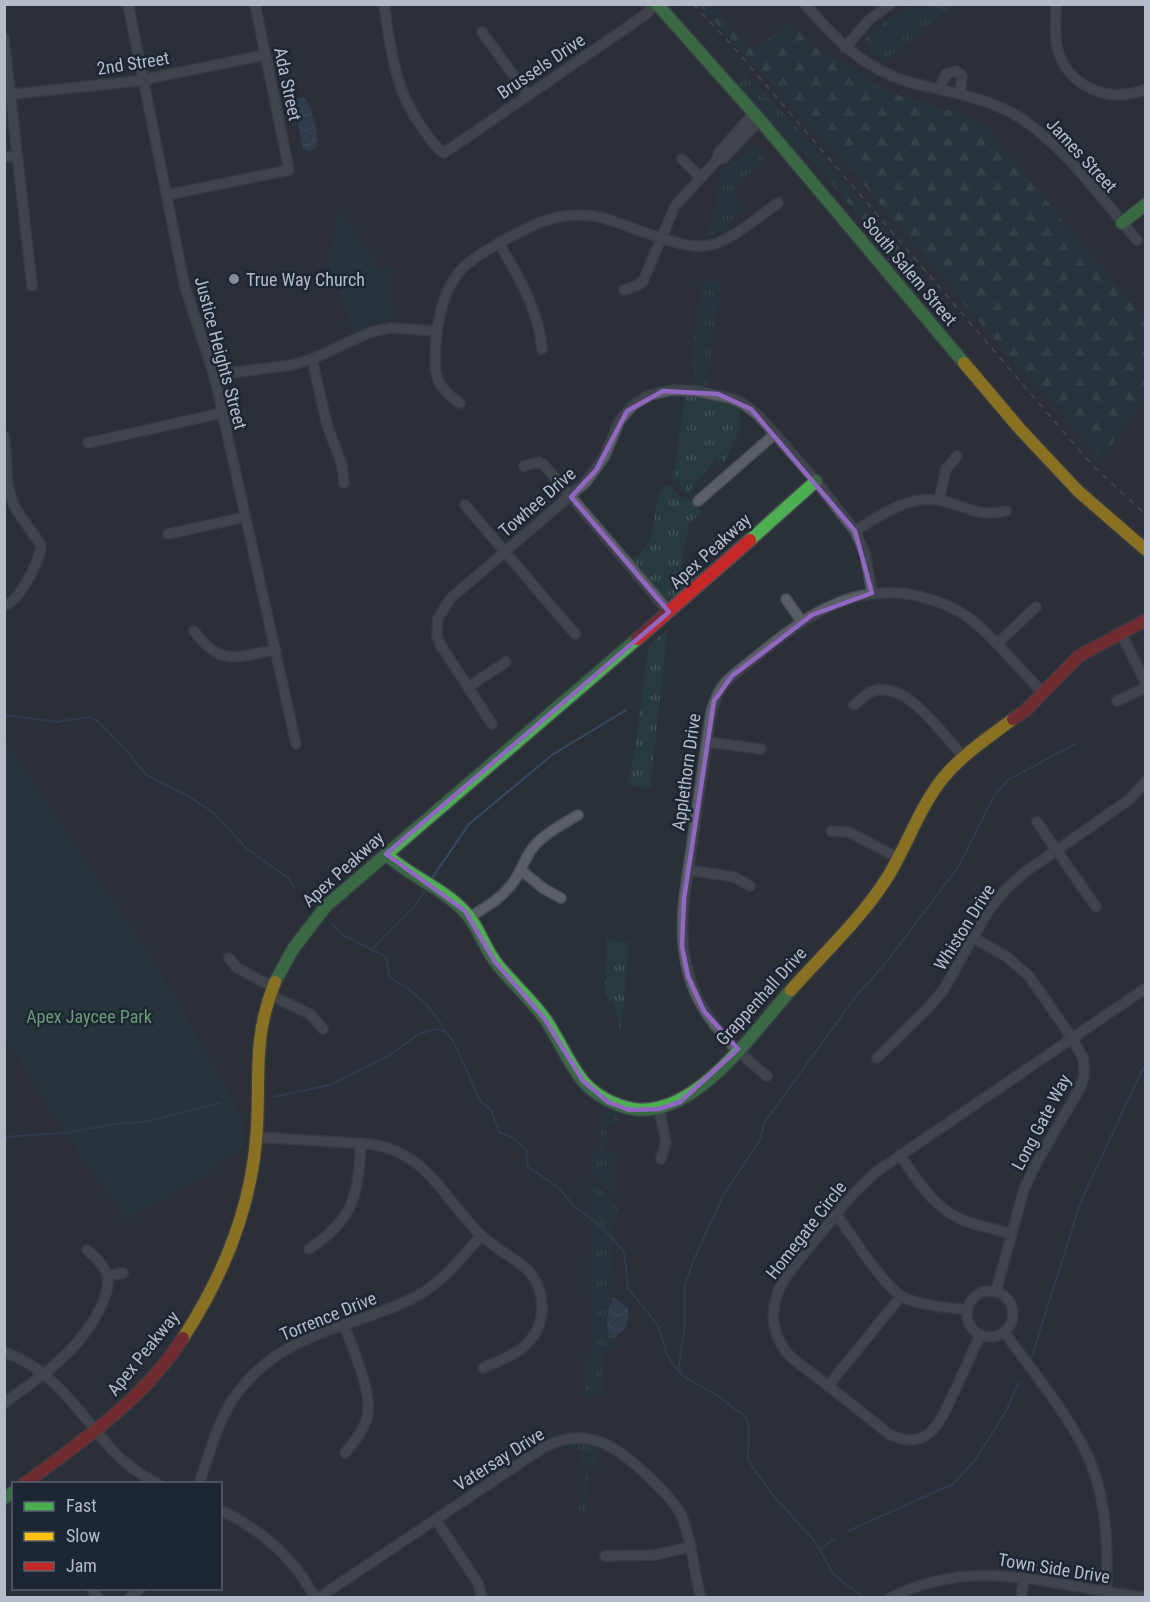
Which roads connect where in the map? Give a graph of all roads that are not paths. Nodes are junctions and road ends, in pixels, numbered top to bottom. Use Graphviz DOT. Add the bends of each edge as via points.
graph roads {
  1 [pos="128,4"];
  2 [pos="255,4"];
  3 [pos="384,4"];
  4 [pos="657,4"];
  5 [pos="805,4"];
  6 [pos="890,4"];
  7 [pos="1056,4"];
  8 [pos="482,32"];
  9 [pos="4,38"];
  10 [pos="845,48"];
  11 [pos="265,55"];
  12 [pos="143,80"];
  13 [pos="939,89"];
  14 [pos="1146,89"];
  15 [pos="8,94"];
  16 [pos="960,94"];
  17 [pos="528,95"];
  18 [pos="757,116"];
  19 [pos="17,156"];
  20 [pos="4,157"];
  21 [pos="682,159"];
  22 [pos="701,177"];
  23 [pos="167,195"];
  24 [pos="778,203"];
  25 [pos="1146,204"];
  26 [pos="1122,223"];
  27 [pos="661,237"];
  28 [pos="1137,240"];
  29 [pos="499,243"];
  30 [pos="33,286"];
  31 [pos="624,290"];
  32 [pos="437,330"];
  33 [pos="542,349"];
  34 [pos="312,359"];
  35 [pos="214,375"];
  36 [pos="460,403"];
  37 [pos="222,413"];
  38 [pos="775,434"];
  39 [pos="4,436"];
  40 [pos="88,443"];
  41 [pos="957,456"];
  42 [pos="524,466"];
  43 [pos="5,473"];
  44 [pos="816,481"];
  45 [pos="344,483"];
  46 [pos="571,497"];
  47 [pos="939,500"];
  48 [pos="698,501"];
  49 [pos="465,505"];
  50 [pos="1006,511"];
  51 [pos="245,517"];
  52 [pos="855,531"];
  53 [pos="168,534"];
  54 [pos="1146,550"];
  55 [pos="505,552"];
  56 [pos="872,593"];
  57 [pos="786,598"];
  58 [pos="4,605"];
  59 [pos="1036,607"];
  60 [pos="669,612"];
  61 [pos="1146,620"];
  62 [pos="802,622"];
  63 [pos="194,631"];
  64 [pos="1121,633"];
  65 [pos="575,634"];
  66 [pos="997,644"];
  67 [pos="276,650"];
  68 [pos="506,662"];
  69 [pos="1146,685"];
  70 [pos="468,687"];
  71 [pos="1044,693"];
  72 [pos="1117,701"];
  73 [pos="854,705"];
  74 [pos="492,724"];
  75 [pos="707,742"];
  76 [pos="296,744"];
  77 [pos="761,749"];
  78 [pos="963,756"];
  79 [pos="1146,781"];
  80 [pos="578,815"];
  81 [pos="1037,822"];
  82 [pos="831,831"];
  83 [pos="1056,850"];
  84 [pos="386,854"];
  85 [pos="898,858"];
  86 [pos="521,870"];
  87 [pos="688,870"];
  88 [pos="750,886"];
  89 [pos="561,898"];
  90 [pos="1096,907"];
  91 [pos="470,917"];
  92 [pos="974,938"];
  93 [pos="229,958"];
  94 [pos="1146,988"];
  95 [pos="271,991"];
  96 [pos="323,1029"];
  97 [pos="1072,1038"];
  98 [pos="738,1049"];
  99 [pos="877,1058"];
  100 [pos="767,1076"];
  101 [pos="659,1110"];
  102 [pos="256,1137"];
  103 [pos="361,1143"];
  104 [pos="900,1155"];
  105 [pos="661,1159"];
  106 [pos="836,1214"];
  107 [pos="1011,1234"];
  108 [pos="481,1235"];
  109 [pos="309,1249"];
  110 [pos="87,1250"];
  111 [pos="123,1273"];
  112 [pos="108,1276"];
  113 [pos="996,1291"];
  114 [pos="901,1296"];
  115 [pos="967,1310"];
  116 [pos="344,1324"];
  117 [pos="1005,1333"];
  118 [pos="980,1335"];
  119 [pos="4,1352"];
  120 [pos="483,1368"];
  121 [pos="45,1373"];
  122 [pos="828,1386"];
  123 [pos="4,1403"];
  124 [pos="96,1430"];
  125 [pos="345,1453"];
  126 [pos="27,1482"];
  127 [pos="155,1482"];
  128 [pos="200,1482"];
  129 [pos="222,1511"];
  130 [pos="436,1520"];
  131 [pos="691,1547"];
  132 [pos="605,1556"];
  133 [pos="1024,1578"];
  134 [pos="1106,1595"];
  135 [pos="1146,1597"];
  136 [pos="317,1598"];
  137 [pos="482,1598"];
  138 [pos="701,1598"];
  139 [pos="890,1598"];
  140 [pos="1021,1598"];
  1 -- 12 [label="street, Justice Heights Street"];
  2 -- 11 [label="street, Ada Street"];
  3 -- 17 [label="street, Brussels Drive" via="394,70 402,94 417,122 444,153"];
  4 -- 17 [label="street, Brussels Drive"];
  4 -- 18 [label="main road, South Salem Street"];
  5 -- 10 [label="street, James Street"];
  6 -- 10 [label="street" via="869,20"];
  7 -- 14 [label="street" via="1059,53 1078,81 1091,90 1115,96"];
  8 -- 17 [label="street"];
  9 -- 15 [label="street"];
  10 -- 13 [label="street, James Street" via="888,74"];
  11 -- 12 [label="street, 2nd Street"];
  11 -- 23 [label="street, Ada Street" via="289,170"];
  12 -- 15 [label="street, 2nd Street"];
  12 -- 23 [label="street, Justice Heights Street"];
  13 -- 16 [label="street, James Street"];
  13 -- 16 [label="street" via="946,74 956,71 962,76"];
  15 -- 19 [label="street"];
  16 -- 26 [label="street, James Street" via="1007,111 1043,135"];
  18 -- 22 [label="street" via="724,158"];
  18 -- 54 [label="main road, South Salem Street" via="1020,429 1078,491"];
  19 -- 20 [label="street"];
  19 -- 30 [label="street"];
  21 -- 22 [label="street"];
  22 -- 27 [label="street" via="675,206"];
  23 -- 35 [label="street, Justice Heights Street" via="185,287"];
  24 -- 27 [label="street" via="712,245 689,246"];
  25 -- 26 [label="main road"];
  26 -- 28 [label="street, James Street"];
  27 -- 29 [label="street" via="602,218 572,214 546,219"];
  27 -- 31 [label="street" via="643,280"];
  29 -- 32 [label="street" via="468,263 456,276 444,300"];
  29 -- 33 [label="street" via="533,306"];
  32 -- 34 [label="street" via="377,330"];
  32 -- 36 [label="street" via="437,379 447,395"];
  34 -- 35 [label="street"];
  34 -- 45 [label="street"];
  35 -- 37 [label="street, Justice Heights Street"];
  37 -- 40 [label="street"];
  37 -- 51 [label="street, Justice Heights Street"];
  38 -- 44 [label="street, Towhee Drive"];
  38 -- 46 [label="street, Towhee Drive" via="751,409 730,398 672,390 650,395 627,411 596,470"];
  38 -- 48 [label="street"];
  39 -- 43 [label="street"];
  41 -- 47 [label="street" via="946,469"];
  42 -- 46 [label="street" via="539,462 544,465"];
  43 -- 58 [label="street" via="14,505 41,546 39,558 18,596"];
  44 -- 52 [label="street, Towhee Drive"];
  44 -- 60 [label="main road, Apex Peakway"];
  46 -- 55 [label="street, Towhee Drive"];
  46 -- 60 [label="street"];
  47 -- 50 [label="street" via="989,515"];
  47 -- 52 [label="street" via="900,505"];
  49 -- 55 [label="street"];
  51 -- 53 [label="street"];
  51 -- 67 [label="street, Justice Heights Street"];
  52 -- 56 [label="street, Towhee Drive" via="865,553"];
  55 -- 65 [label="street"];
  55 -- 70 [label="street, Towhee Drive" via="451,598 438,618 440,644"];
  56 -- 62 [label="street, Applethorn Drive" via="828,606"];
  56 -- 66 [label="street, Applethorn Drive" via="894,592 943,604 968,618"];
  57 -- 62 [label="street"];
  59 -- 66 [label="street"];
  60 -- 84 [label="main road, Apex Peakway"];
  61 -- 64 [label="main road, Grappenhall Drive"];
  62 -- 75 [label="street, Applethorn Drive" via="725,682 714,701"];
  63 -- 67 [label="street" via="207,648 219,655 233,657"];
  64 -- 69 [label="street"];
  64 -- 71 [label="main road, Grappenhall Drive" via="1079,656"];
  66 -- 71 [label="street, Applethorn Drive"];
  67 -- 76 [label="street, Justice Heights Street"];
  68 -- 70 [label="street"];
  69 -- 72 [label="street"];
  70 -- 74 [label="street, Towhee Drive"];
  71 -- 78 [label="main road, Grappenhall Drive"];
  73 -- 78 [label="street" via="877,690 901,694"];
  75 -- 77 [label="street"];
  75 -- 87 [label="street, Applethorn Drive"];
  78 -- 85 [label="main road, Grappenhall Drive" via="931,795"];
  79 -- 83 [label="street, Whiston Drive" via="1129,800"];
  80 -- 86 [label="street" via="541,839 529,852"];
  81 -- 83 [label="street"];
  82 -- 85 [label="street" via="849,832"];
  83 -- 90 [label="street"];
  83 -- 92 [label="street, Whiston Drive" via="1006,889"];
  84 -- 91 [label="main road, Grappenhall Drive"];
  84 -- 95 [label="main road, Apex Peakway" via="304,930"];
  85 -- 98 [label="main road, Grappenhall Drive" via="869,903"];
  86 -- 89 [label="street"];
  86 -- 91 [label="street" via="502,896"];
  87 -- 88 [label="street" via="734,877"];
  87 -- 98 [label="street, Applethorn Drive" via="681,922 686,967 704,1011"];
  91 -- 101 [label="main road, Grappenhall Drive" via="495,962 544,1018 589,1088 621,1107"];
  92 -- 97 [label="street, Long Gate Way" via="1022,969"];
  92 -- 99 [label="street, Whiston Drive" via="937,998"];
  93 -- 95 [label="street" via="237,969"];
  94 -- 97 [label="street, Homegate Circle"];
  95 -- 96 [label="street" via="305,1011"];
  95 -- 102 [label="main road, Apex Peakway" via="260,1033"];
  97 -- 104 [label="street, Homegate Circle"];
  97 -- 107 [label="street, Long Gate Way" via="1083,1058 1084,1076 1029,1179"];
  98 -- 100 [label="street, Applethorn Drive"];
  98 -- 101 [label="main road, Grappenhall Drive" via="693,1093"];
  101 -- 105 [label="street" via="666,1142"];
  102 -- 103 [label="street"];
  102 -- 124 [label="main road, Apex Peakway" via="239,1225 202,1307 156,1371"];
  103 -- 108 [label="street" via="391,1149 424,1168"];
  103 -- 109 [label="street" via="359,1178 351,1205 335,1229"];
  104 -- 106 [label="street, Homegate Circle" via="865,1182"];
  104 -- 107 [label="street" via="941,1208 967,1222"];
  106 -- 114 [label="street" via="886,1282"];
  106 -- 122 [label="street, Homegate Circle" via="782,1282 773,1316 786,1351"];
  107 -- 113 [label="street, Long Gate Way"];
  108 -- 116 [label="street, Torrence Drive" via="453,1269 428,1289 409,1301"];
  108 -- 120 [label="street" via="529,1271 543,1306 540,1323 528,1342 515,1353"];
  110 -- 112 [label="street"];
  111 -- 112 [label="street"];
  112 -- 121 [label="street" via="108,1288 93,1323 68,1354"];
  113 -- 115 [label="street" via="981,1293"];
  113 -- 117 [label="street" via="1008,1299 1014,1313"];
  114 -- 115 [label="street"];
  114 -- 122 [label="street"];
  115 -- 118 [label="street" via="969,1324"];
  116 -- 125 [label="street" via="366,1389 369,1412"];
  116 -- 128 [label="street, Torrence Drive" via="286,1348 249,1380 221,1421"];
  117 -- 118 [label="street" via="993,1338"];
  117 -- 134 [label="street" via="1077,1435 1093,1468 1104,1518"];
  118 -- 122 [label="street, Homegate Circle" via="938,1426 922,1438 904,1440 889,1434"];
  119 -- 121 [label="street"];
  121 -- 123 [label="street"];
  121 -- 124 [label="street"];
  124 -- 126 [label="main road, Apex Peakway"];
  124 -- 127 [label="street" via="127,1464"];
  129 -- 136 [label="street" via="279,1549"];
  130 -- 131 [label="street, Vatersay Drive" via="550,1444 583,1438 615,1448 668,1495 682,1517"];
  130 -- 136 [label="street, Vatersay Drive"];
  130 -- 137 [label="street" via="478,1583"];
  131 -- 132 [label="street" via="654,1555"];
  131 -- 138 [label="street, Vatersay Drive"];
  133 -- 134 [label="street, Town Side Drive"];
  133 -- 139 [label="street, Town Side Drive" via="956,1576 915,1586"];
  133 -- 140 [label="street"];
  134 -- 135 [label="street, Town Side Drive"];
}
